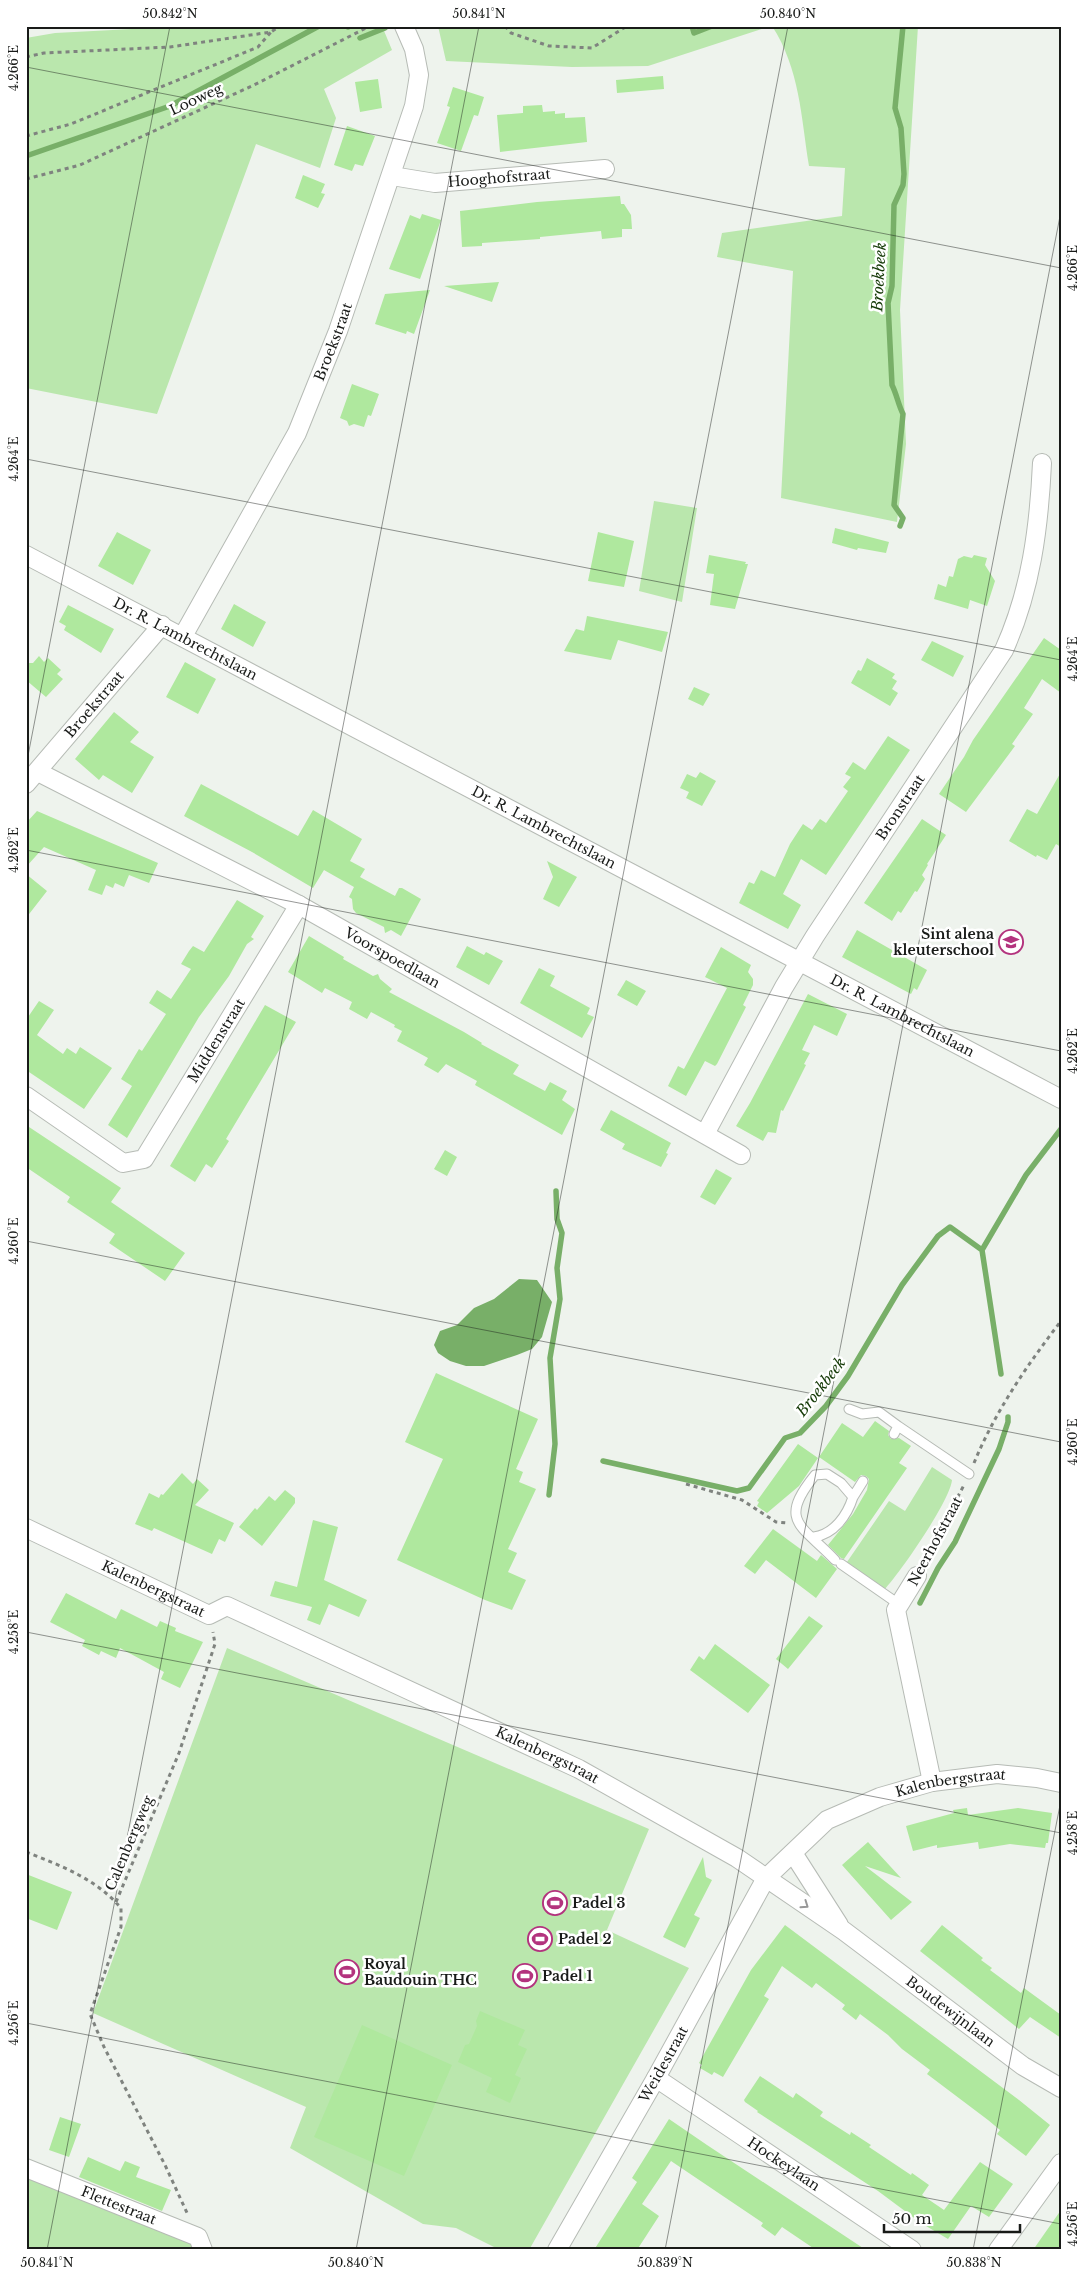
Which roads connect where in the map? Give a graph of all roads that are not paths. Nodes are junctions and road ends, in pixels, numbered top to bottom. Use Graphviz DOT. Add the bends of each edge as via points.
graph roads {
  1 [pos="404,26"];
  2 [pos="605,169"];
  3 [pos="392,176"];
  4 [pos="1042,462"];
  5 [pos="26,555"];
  6 [pos="162,625"];
  7 [pos="183,636"];
  8 [pos="32,778"];
  9 [pos="299,905"];
  10 [pos="800,961"];
  11 [pos="26,1096"];
  12 [pos="1061,1099"];
  13 [pos="705,1134"];
  14 [pos="741,1155"];
  15 [pos="849,1409"];
  16 [pos="969,1474"];
  17 [pos="863,1481"];
  18 [pos="853,1497"];
  19 [pos="26,1528"];
  20 [pos="814,1537"];
  21 [pos="917,1576"];
  22 [pos="900,1605"];
  23 [pos="932,1782"];
  24 [pos="1061,1782"];
  25 [pos="793,1853"];
  26 [pos="766,1878"];
  27 [pos="844,1931"];
  28 [pos="656,2078"];
  29 [pos="1061,2088"];
  30 [pos="1061,2163"];
  31 [pos="26,2168"];
  32 [pos="201,2243"];
  33 [pos="557,2250"];
  34 [pos="912,2250"];
  35 [pos="998,2250"];
  1 -- 3 [label="street, Broekstraat" via="414,49 419,75 414,106"];
  2 -- 3 [label="street, Hooghofstraat" via="435,183"];
  3 -- 7 [label="street, Broekstraat" via="338,331 297,434"];
  4 -- 10 [label="street, Bronstraat" via="1035,546 1028,584 1004,650"];
  5 -- 6 [label="street, Dr. R. Lambrechtslaan"];
  6 -- 7 [label="street, Dr. R. Lambrechtslaan"];
  6 -- 8 [label="street, Broekstraat"];
  7 -- 10 [label="street, Dr. R. Lambrechtslaan"];
  8 -- 9 [label="street, Voorspoedlaan"];
  9 -- 11 [label="street, Middenstraat" via="144,1159 123,1163"];
  9 -- 13 [label="street, Voorspoedlaan"];
  10 -- 12 [label="street, Dr. R. Lambrechtslaan"];
  10 -- 13 [label="street, Bronstraat"];
  13 -- 14 [label="street, Voorspoedlaan"];
  15 -- 16 [label="lane" via="862,1414 879,1412 896,1430"];
  17 -- 18 [label="lane"];
  18 -- 20 [label="lane" via="835,1528 826,1535"];
  18 -- 20 [label="lane" via="828,1474 815,1475 800,1494 795,1510 798,1522"];
  19 -- 26 [label="street, Kalenbergstraat" via="209,1615 227,1606 570,1765 737,1858"];
  20 -- 22 [label="lane" via="838,1562"];
  21 -- 22 [label="street, Neerhofstraat"];
  22 -- 23 [label="street, Neerhofstraat" via="896,1610"];
  23 -- 24 [label="street, Kalenbergstraat" via="997,1774"];
  23 -- 25 [label="street, Kalenbergstraat" via="880,1797 827,1820"];
  25 -- 26 [label="street, Kalenbergstraat"];
  25 -- 27 [label="street, Boudewijnlaan"];
  26 -- 27 [label="street, Boudewijnlaan, one-way"];
  26 -- 28 [label="street, Weidestraat"];
  27 -- 29 [label="street, Boudewijnlaan" via="1023,2066"];
  28 -- 33 [label="street, Weidestraat"];
  28 -- 34 [label="street, Hockeylaan"];
  30 -- 35 [label="street"];
  31 -- 32 [label="street, Flettestraat"];
}
